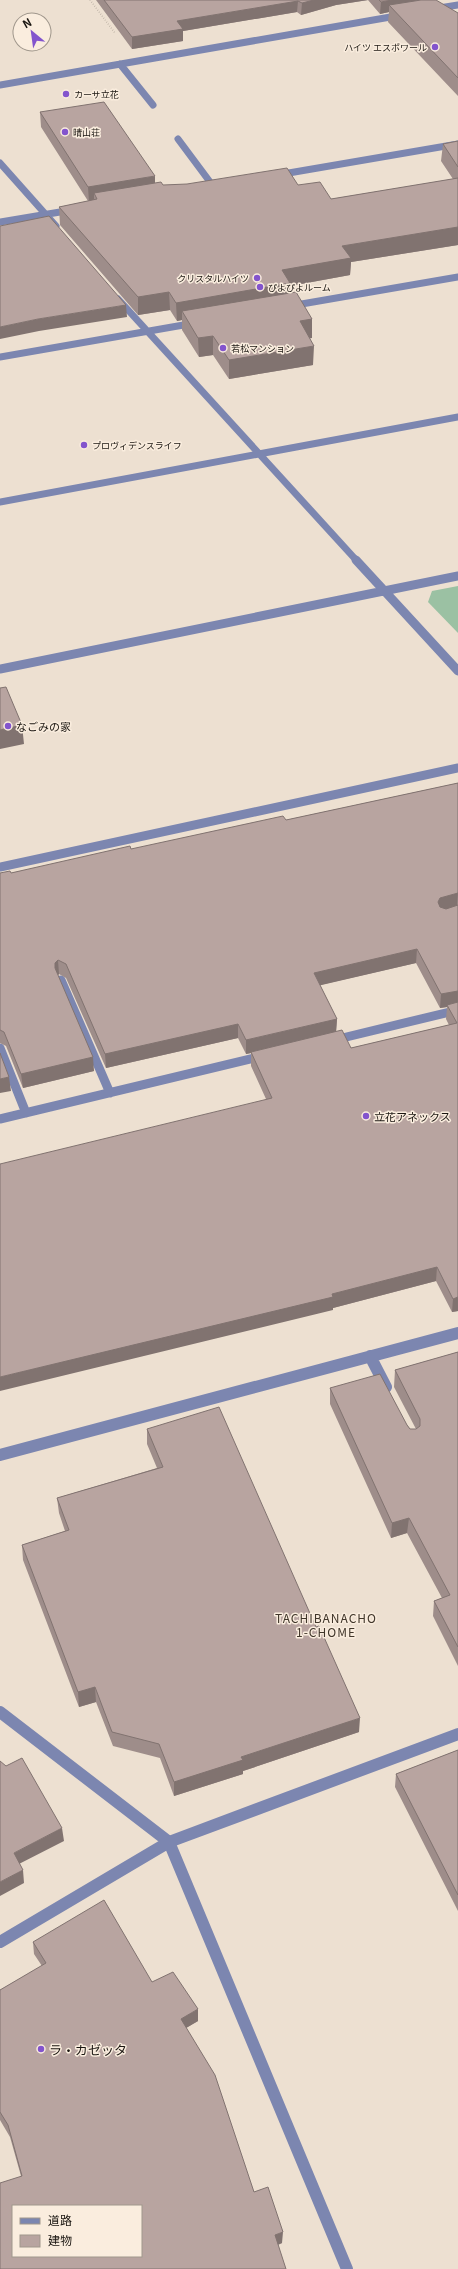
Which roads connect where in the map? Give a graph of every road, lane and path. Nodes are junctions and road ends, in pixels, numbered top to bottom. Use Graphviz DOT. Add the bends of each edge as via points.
graph roads {
  1 [pos="439,0"];
  2 [pos="458,5"];
  3 [pos="450,6"];
  4 [pos="427,10"];
  5 [pos="458,11"];
  6 [pos="412,13"];
  7 [pos="120,64"];
  8 [pos="0,85"];
  9 [pos="153,105"];
  10 [pos="178,139"];
  11 [pos="458,144"];
  12 [pos="0,163"];
  13 [pos="267,176"];
  14 [pos="220,184"];
  15 [pos="213,186"];
  16 [pos="205,187"];
  17 [pos="83,208"];
  18 [pos="45,214"];
  19 [pos="0,222"];
  20 [pos="60,232"];
  21 [pos="458,277"];
  22 [pos="111,290"];
  23 [pos="279,308"];
  24 [pos="201,322"];
  25 [pos="146,331"];
  26 [pos="0,357"];
  27 [pos="458,417"];
  28 [pos="258,454"];
  29 [pos="0,502"];
  30 [pos="458,576"];
  31 [pos="384,591"];
  32 [pos="0,669"];
  33 [pos="458,671"];
  34 [pos="458,768"];
  35 [pos="0,867"];
  36 [pos="61,980"];
  37 [pos="458,1010"];
  38 [pos="327,1041"];
  39 [pos="0,1048"];
  40 [pos="273,1054"];
  41 [pos="110,1093"];
  42 [pos="26,1113"];
  43 [pos="0,1119"];
  44 [pos="458,1333"];
  45 [pos="370,1356"];
  46 [pos="391,1398"];
  47 [pos="0,1455"];
  48 [pos="0,1712"];
  49 [pos="458,1734"];
  50 [pos="169,1842"];
  51 [pos="0,1942"];
  52 [pos="347,2269"];
  1 -- 3 [label="street"];
  2 -- 3 [label="street"];
  3 -- 4 [label="street"];
  3 -- 5 [label="street"];
  6 -- 7 [label="street"];
  7 -- 8 [label="street"];
  7 -- 9 [label="street"];
  10 -- 15 [label="street"];
  11 -- 13 [label="street"];
  12 -- 18 [label="street"];
  14 -- 15 [label="street"];
  15 -- 16 [label="street"];
  17 -- 18 [label="street"];
  18 -- 19 [label="street"];
  18 -- 20 [label="street"];
  21 -- 23 [label="street"];
  22 -- 25 [label="street"];
  24 -- 25 [label="street"];
  25 -- 26 [label="street"];
  25 -- 28 [label="street"];
  27 -- 28 [label="street"];
  28 -- 29 [label="street"];
  28 -- 31 [label="street"];
  30 -- 31 [label="street"];
  31 -- 32 [label="street"];
  31 -- 33 [label="street"];
  34 -- 35 [label="street"];
  36 -- 41 [label="street"];
  37 -- 38 [label="street"];
  39 -- 42 [label="street"];
  40 -- 41 [label="street"];
  41 -- 42 [label="street"];
  42 -- 43 [label="street"];
  44 -- 45 [label="street"];
  45 -- 46 [label="street"];
  45 -- 47 [label="street"];
  48 -- 50 [label="street"];
  49 -- 50 [label="street"];
  50 -- 51 [label="street"];
  50 -- 52 [label="street"];
}
